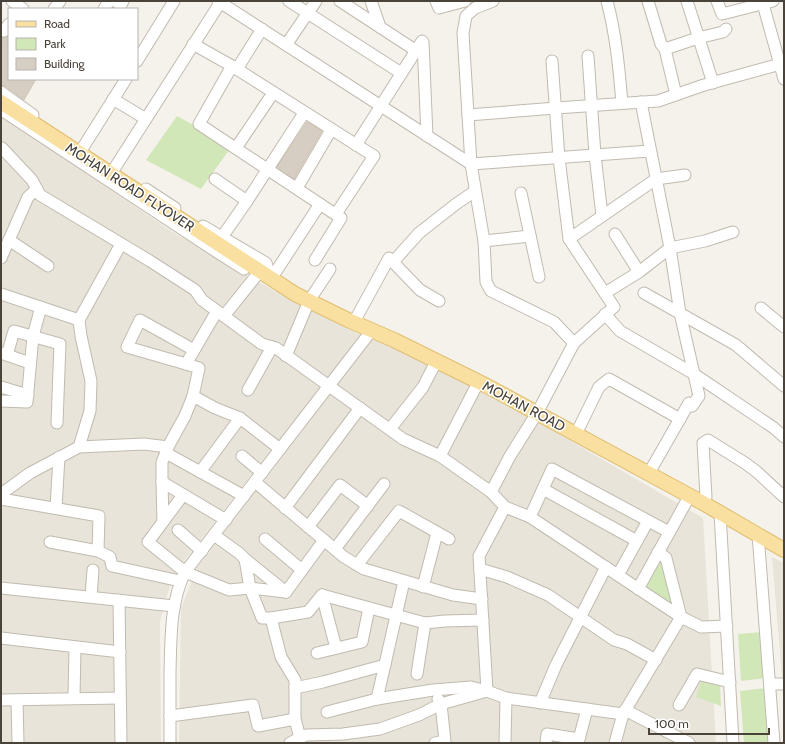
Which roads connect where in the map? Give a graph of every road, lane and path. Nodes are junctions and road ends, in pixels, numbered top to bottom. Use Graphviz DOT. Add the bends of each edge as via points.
graph roads {
  1 [pos="12,1"];
  2 [pos="115,1"];
  3 [pos="123,1"];
  4 [pos="174,1"];
  5 [pos="289,1"];
  6 [pos="316,1"];
  7 [pos="340,1"];
  8 [pos="371,1"];
  9 [pos="436,1"];
  10 [pos="465,1"];
  11 [pos="493,1"];
  12 [pos="607,1"];
  13 [pos="648,1"];
  14 [pos="687,1"];
  15 [pos="716,1"];
  16 [pos="219,2"];
  17 [pos="768,2"];
  18 [pos="474,4"];
  19 [pos="22,7"];
  20 [pos="308,13"];
  21 [pos="380,27"];
  22 [pos="262,30"];
  23 [pos="726,30"];
  24 [pos="698,38"];
  25 [pos="193,44"];
  26 [pos="286,45"];
  27 [pos="664,49"];
  28 [pos="415,50"];
  29 [pos="588,56"];
  30 [pos="138,59"];
  31 [pos="552,60"];
  32 [pos="782,64"];
  33 [pos="235,68"];
  34 [pos="401,73"];
  35 [pos="784,79"];
  36 [pos="125,80"];
  37 [pos="713,83"];
  38 [pos="273,93"];
  39 [pos="1,95"];
  40 [pos="676,95"];
  41 [pos="114,99"];
  42 [pos="641,102"];
  43 [pos="622,104"];
  44 [pos="380,106"];
  45 [pos="591,106"];
  46 [pos="556,108"];
  47 [pos="1,110"];
  48 [pos="304,113"];
  49 [pos="468,116"];
  50 [pos="146,119"];
  51 [pos="331,130"];
  52 [pos="427,136"];
  53 [pos="356,145"];
  54 [pos="2,148"];
  55 [pos="236,148"];
  56 [pos="82,149"];
  57 [pos="650,151"];
  58 [pos="595,155"];
  59 [pos="559,158"];
  60 [pos="471,164"];
  61 [pos="114,169"];
  62 [pos="268,169"];
  63 [pos="685,175"];
  64 [pos="215,179"];
  65 [pos="656,179"];
  66 [pos="296,188"];
  67 [pos="37,189"];
  68 [pos="475,191"];
  69 [pos="521,193"];
  70 [pos="247,201"];
  71 [pos="320,204"];
  72 [pos="336,214"];
  73 [pos="602,216"];
  74 [pos="732,232"];
  75 [pos="615,234"];
  76 [pos="530,236"];
  77 [pos="222,237"];
  78 [pos="569,238"];
  79 [pos="9,240"];
  80 [pos="484,241"];
  81 [pos="121,244"];
  82 [pos="670,248"];
  83 [pos="1,258"];
  84 [pos="315,260"];
  85 [pos="393,262"];
  86 [pos="48,266"];
  87 [pos="330,269"];
  88 [pos="639,272"];
  89 [pos="539,277"];
  90 [pos="266,278"];
  91 [pos="605,293"];
  92 [pos="1,294"];
  93 [pos="644,294"];
  94 [pos="309,301"];
  95 [pos="439,302"];
  96 [pos="41,307"];
  97 [pos="761,308"];
  98 [pos="680,313"];
  99 [pos="220,314"];
  100 [pos="605,314"];
  101 [pos="79,320"];
  102 [pos="354,322"];
  103 [pos="784,327"];
  104 [pos="372,330"];
  105 [pos="33,336"];
  106 [pos="574,343"];
  107 [pos="272,347"];
  108 [pos="194,350"];
  109 [pos="4,354"];
  110 [pos="286,356"];
  111 [pos="436,360"];
  112 [pos="30,363"];
  113 [pos="186,364"];
  114 [pos="694,374"];
  115 [pos="479,381"];
  116 [pos="329,386"];
  117 [pos="784,386"];
  118 [pos="1,387"];
  119 [pos="248,390"];
  120 [pos="28,395"];
  121 [pos="193,396"];
  122 [pos="1,401"];
  123 [pos="360,408"];
  124 [pos="537,413"];
  125 [pos="240,418"];
  126 [pos="680,419"];
  127 [pos="57,423"];
  128 [pos="390,429"];
  129 [pos="576,434"];
  130 [pos="784,437"];
  131 [pos="79,446"];
  132 [pos="280,449"];
  133 [pos="167,450"];
  134 [pos="242,456"];
  135 [pos="440,456"];
  136 [pos="59,457"];
  137 [pos="200,472"];
  138 [pos="262,473"];
  139 [pos="649,473"];
  140 [pos="162,482"];
  141 [pos="255,482"];
  142 [pos="384,484"];
  143 [pos="543,489"];
  144 [pos="491,492"];
  145 [pos="1,494"];
  146 [pos="183,495"];
  147 [pos="690,495"];
  148 [pos="244,496"];
  149 [pos="784,497"];
  150 [pos="1,499"];
  151 [pos="703,503"];
  152 [pos="368,506"];
  153 [pos="504,507"];
  154 [pos="56,508"];
  155 [pos="285,508"];
  156 [pos="720,513"];
  157 [pos="530,517"];
  158 [pos="226,520"];
  159 [pos="648,521"];
  160 [pos="163,522"];
  161 [pos="308,528"];
  162 [pos="178,530"];
  163 [pos="669,532"];
  164 [pos="437,533"];
  165 [pos="758,534"];
  166 [pos="214,535"];
  167 [pos="265,539"];
  168 [pos="449,539"];
  169 [pos="324,540"];
  170 [pos="637,541"];
  171 [pos="50,542"];
  172 [pos="335,549"];
  173 [pos="784,550"];
  174 [pos="98,551"];
  175 [pos="202,551"];
  176 [pos="658,552"];
  177 [pos="245,559"];
  178 [pos="357,565"];
  179 [pos="606,567"];
  180 [pos="480,569"];
  181 [pos="93,570"];
  182 [pos="302,570"];
  183 [pos="618,576"];
  184 [pos="183,577"];
  185 [pos="404,581"];
  186 [pos="422,587"];
  187 [pos="1,588"];
  188 [pos="250,588"];
  189 [pos="638,589"];
  190 [pos="286,592"];
  191 [pos="322,595"];
  192 [pos="91,597"];
  193 [pos="482,599"];
  194 [pos="119,600"];
  195 [pos="174,606"];
  196 [pos="369,608"];
  197 [pos="396,616"];
  198 [pos="581,617"];
  199 [pos="681,617"];
  200 [pos="270,618"];
  201 [pos="483,620"];
  202 [pos="425,623"];
  203 [pos="727,626"];
  204 [pos="1,638"];
  205 [pos="74,646"];
  206 [pos="336,648"];
  207 [pos="120,652"];
  208 [pos="317,653"];
  209 [pos="656,660"];
  210 [pos="385,665"];
  211 [pos="417,674"];
  212 [pos="730,682"];
  213 [pos="770,684"];
  214 [pos="784,684"];
  215 [pos="295,688"];
  216 [pos="433,690"];
  217 [pos="487,691"];
  218 [pos="74,698"];
  219 [pos="120,698"];
  220 [pos="506,698"];
  221 [pos="377,699"];
  222 [pos="1,700"];
  223 [pos="17,700"];
  224 [pos="540,703"];
  225 [pos="440,704"];
  226 [pos="679,705"];
  227 [pos="587,709"];
  228 [pos="327,712"];
  229 [pos="624,712"];
  230 [pos="170,716"];
  231 [pos="295,719"];
  232 [pos="301,740"];
  233 [pos="578,741"];
  234 [pos="18,743"];
  235 [pos="121,743"];
  236 [pos="170,743"];
  237 [pos="436,743"];
  238 [pos="505,743"];
  239 [pos="546,743"];
  240 [pos="615,743"];
  241 [pos="689,743"];
  242 [pos="733,743"];
  243 [pos="774,743"];
  1 -- 19 [label="street"];
  2 -- 3 [label="street" via="120,5"];
  4 -- 30 [label="street"];
  5 -- 20 [label="street"];
  6 -- 20 [label="street"];
  7 -- 21 [label="street"];
  8 -- 21 [label="street"];
  9 -- 10 [label="street" via="439,8"];
  11 -- 18 [label="street"];
  12 -- 43 [label="street" via="618,52"];
  13 -- 27 [label="street"];
  14 -- 24 [label="street"];
  15 -- 17 [label="street" via="722,14"];
  16 -- 22 [label="street"];
  16 -- 25 [label="street"];
  17 -- 32 [label="street"];
  18 -- 49 [label="street" via="466,16 463,33"];
  20 -- 26 [label="street"];
  20 -- 34 [label="street"];
  21 -- 28 [label="street"];
  22 -- 26 [label="street"];
  22 -- 33 [label="street"];
  23 -- 24 [label="street"];
  24 -- 27 [label="street"];
  24 -- 37 [label="street"];
  25 -- 33 [label="street"];
  25 -- 50 [label="street"];
  26 -- 44 [label="street"];
  27 -- 40 [label="street"];
  28 -- 34 [label="street"];
  28 -- 52 [label="street" via="422,41"];
  29 -- 45 [label="street"];
  31 -- 46 [label="street"];
  32 -- 35 [label="street"];
  32 -- 37 [label="street"];
  33 -- 38 [label="street"];
  33 -- 55 [label="street" via="199,124"];
  34 -- 44 [label="street"];
  36 -- 41 [label="street"];
  37 -- 40 [label="street"];
  38 -- 48 [label="street"];
  38 -- 55 [label="street"];
  39 -- 56 [label="street"];
  39 -- 90 [label="main road, MOHAN ROAD FLYOVER"];
  40 -- 42 [label="street" via="658,101"];
  41 -- 50 [label="street"];
  41 -- 56 [label="street"];
  42 -- 43 [label="street"];
  42 -- 57 [label="street"];
  43 -- 45 [label="street"];
  44 -- 52 [label="street"];
  44 -- 53 [label="street"];
  45 -- 46 [label="street"];
  45 -- 58 [label="street"];
  46 -- 49 [label="street"];
  46 -- 59 [label="street"];
  47 -- 90 [label="street" via="211,248"];
  48 -- 51 [label="street"];
  48 -- 62 [label="street"];
  49 -- 60 [label="street"];
  50 -- 61 [label="street"];
  51 -- 53 [label="street"];
  51 -- 66 [label="street"];
  52 -- 60 [label="street"];
  53 -- 72 [label="street" via="374,156"];
  54 -- 67 [label="street" via="32,180"];
  55 -- 62 [label="street"];
  56 -- 61 [label="street"];
  57 -- 58 [label="street"];
  57 -- 65 [label="street"];
  58 -- 59 [label="street"];
  58 -- 73 [label="street"];
  59 -- 60 [label="street"];
  59 -- 78 [label="street"];
  60 -- 68 [label="street"];
  61 -- 77 [label="street"];
  62 -- 66 [label="street"];
  62 -- 70 [label="street"];
  63 -- 65 [label="street"];
  64 -- 70 [label="street"];
  65 -- 73 [label="street"];
  65 -- 82 [label="street"];
  66 -- 71 [label="street"];
  67 -- 79 [label="street" via="28,198"];
  67 -- 81 [label="street" via="40,195"];
  68 -- 80 [label="street"];
  68 -- 85 [label="street" via="420,233"];
  69 -- 76 [label="street"];
  70 -- 77 [label="street"];
  71 -- 72 [label="street"];
  71 -- 90 [label="street"];
  72 -- 84 [label="street" via="341,218"];
  73 -- 78 [label="street"];
  74 -- 82 [label="street"];
  75 -- 88 [label="street"];
  76 -- 80 [label="street"];
  76 -- 89 [label="street"];
  77 -- 90 [label="street" via="266,263"];
  78 -- 91 [label="street"];
  79 -- 83 [label="street"];
  79 -- 86 [label="street"];
  80 -- 106 [label="street" via="486,282 491,291 554,322"];
  81 -- 99 [label="street" via="195,290 202,300"];
  81 -- 101 [label="street"];
  82 -- 88 [label="street"];
  82 -- 98 [label="street"];
  85 -- 95 [label="street" via="420,290"];
  85 -- 102 [label="street" via="389,258"];
  87 -- 94 [label="street"];
  88 -- 91 [label="street"];
  90 -- 94 [label="main road, MOHAN ROAD"];
  90 -- 99 [label="street"];
  91 -- 100 [label="street" via="614,306"];
  92 -- 96 [label="street"];
  93 -- 98 [label="street"];
  94 -- 102 [label="main road, MOHAN ROAD"];
  94 -- 110 [label="street"];
  96 -- 101 [label="street"];
  96 -- 105 [label="street"];
  97 -- 103 [label="street"];
  98 -- 114 [label="street"];
  98 -- 117 [label="street" via="736,345"];
  99 -- 107 [label="street" via="262,344"];
  99 -- 108 [label="street"];
  100 -- 106 [label="street"];
  100 -- 114 [label="street" via="620,331"];
  101 -- 131 [label="street" via="91,381 90,411"];
  102 -- 104 [label="main road, MOHAN ROAD"];
  104 -- 111 [label="main road, MOHAN ROAD"];
  104 -- 116 [label="street"];
  105 -- 109 [label="street" via="14,331"];
  105 -- 112 [label="street"];
  105 -- 127 [label="street" via="60,344"];
  106 -- 124 [label="street"];
  107 -- 110 [label="street"];
  107 -- 119 [label="street"];
  108 -- 113 [label="street"];
  108 -- 113 [label="street" via="140,320 127,347"];
  109 -- 112 [label="street"];
  110 -- 116 [label="street"];
  111 -- 115 [label="main road, MOHAN ROAD"];
  111 -- 128 [label="street" via="423,386"];
  112 -- 120 [label="street"];
  113 -- 121 [label="street" via="198,368"];
  114 -- 126 [label="street" via="699,396 692,406 689,403"];
  114 -- 130 [label="street"];
  115 -- 124 [label="main road, MOHAN ROAD"];
  115 -- 135 [label="street"];
  116 -- 123 [label="street"];
  116 -- 132 [label="street"];
  118 -- 120 [label="street"];
  120 -- 122 [label="street" via="27,402"];
  121 -- 125 [label="street"];
  121 -- 133 [label="street"];
  123 -- 128 [label="street"];
  123 -- 155 [label="street"];
  124 -- 129 [label="main road, MOHAN ROAD"];
  124 -- 144 [label="street"];
  125 -- 132 [label="street"];
  125 -- 137 [label="street"];
  126 -- 129 [label="street" via="609,380 600,387"];
  126 -- 139 [label="street"];
  128 -- 135 [label="street" via="403,439"];
  129 -- 139 [label="main road, MOHAN ROAD"];
  131 -- 133 [label="street" via="144,444"];
  131 -- 136 [label="street"];
  132 -- 138 [label="street"];
  133 -- 137 [label="street"];
  133 -- 140 [label="street" via="162,462"];
  134 -- 138 [label="street"];
  135 -- 144 [label="street"];
  136 -- 145 [label="street" via="30,473"];
  136 -- 154 [label="street"];
  137 -- 148 [label="street"];
  138 -- 141 [label="street"];
  139 -- 147 [label="main road, MOHAN ROAD"];
  140 -- 146 [label="street"];
  140 -- 160 [label="street"];
  141 -- 148 [label="street"];
  141 -- 155 [label="street"];
  142 -- 152 [label="street"];
  143 -- 157 [label="street"];
  143 -- 159 [label="street" via="552,469"];
  143 -- 170 [label="street"];
  144 -- 153 [label="street"];
  146 -- 158 [label="street"];
  146 -- 160 [label="street"];
  147 -- 151 [label="main road, MOHAN ROAD"];
  147 -- 163 [label="street"];
  148 -- 158 [label="street"];
  149 -- 151 [label="street" via="745,463 708,440 703,443 706,497"];
  150 -- 154 [label="street"];
  151 -- 156 [label="main road, MOHAN ROAD"];
  152 -- 161 [label="street" via="340,486"];
  152 -- 172 [label="street"];
  153 -- 157 [label="street"];
  153 -- 180 [label="street" via="479,556"];
  154 -- 174 [label="street" via="99,516"];
  155 -- 161 [label="street"];
  156 -- 165 [label="main road, MOHAN ROAD"];
  156 -- 203 [label="street"];
  157 -- 179 [label="street"];
  158 -- 166 [label="street"];
  159 -- 163 [label="street"];
  159 -- 170 [label="street"];
  160 -- 184 [label="street" via="148,542"];
  161 -- 169 [label="street"];
  162 -- 175 [label="street"];
  163 -- 176 [label="street"];
  164 -- 168 [label="street"];
  164 -- 178 [label="street" via="399,511"];
  164 -- 186 [label="street"];
  165 -- 173 [label="main road, MOHAN ROAD"];
  165 -- 213 [label="street"];
  166 -- 175 [label="street"];
  166 -- 177 [label="street"];
  167 -- 182 [label="street"];
  169 -- 172 [label="street"];
  169 -- 182 [label="street"];
  170 -- 183 [label="street"];
  171 -- 174 [label="street"];
  172 -- 178 [label="street"];
  174 -- 184 [label="street" via="110,557 112,566"];
  175 -- 184 [label="street"];
  176 -- 189 [label="street"];
  176 -- 199 [label="street" via="666,558"];
  177 -- 188 [label="street"];
  177 -- 190 [label="street"];
  178 -- 185 [label="street"];
  179 -- 183 [label="street"];
  179 -- 198 [label="street"];
  180 -- 193 [label="street"];
  180 -- 198 [label="street" via="507,577 548,595"];
  181 -- 192 [label="street"];
  182 -- 190 [label="street"];
  183 -- 189 [label="street"];
  184 -- 188 [label="street" via="229,590"];
  184 -- 195 [label="street"];
  185 -- 186 [label="street"];
  185 -- 197 [label="street"];
  186 -- 193 [label="street"];
  187 -- 192 [label="street"];
  188 -- 190 [label="street"];
  188 -- 200 [label="street" via="262,618"];
  189 -- 199 [label="street"];
  191 -- 196 [label="street"];
  191 -- 200 [label="street" via="308,612"];
  191 -- 206 [label="street"];
  192 -- 194 [label="street"];
  193 -- 201 [label="street"];
  194 -- 195 [label="street"];
  194 -- 207 [label="street"];
  195 -- 230 [label="street"];
  196 -- 197 [label="street"];
  196 -- 206 [label="street" via="362,642"];
  197 -- 202 [label="street"];
  197 -- 210 [label="street"];
  198 -- 209 [label="street" via="614,640"];
  198 -- 224 [label="street"];
  199 -- 203 [label="street" via="701,627"];
  199 -- 209 [label="street"];
  200 -- 215 [label="street" via="281,656 294,680"];
  201 -- 202 [label="street"];
  201 -- 217 [label="street"];
  202 -- 211 [label="street"];
  203 -- 212 [label="street"];
  204 -- 205 [label="street"];
  205 -- 207 [label="street"];
  205 -- 218 [label="street"];
  206 -- 208 [label="street"];
  207 -- 219 [label="street"];
  209 -- 229 [label="street"];
  210 -- 215 [label="street"];
  210 -- 221 [label="street"];
  212 -- 226 [label="street" via="697,674"];
  212 -- 242 [label="street"];
  213 -- 214 [label="street"];
  213 -- 243 [label="street"];
  215 -- 231 [label="street"];
  216 -- 217 [label="street" via="472,687"];
  216 -- 221 [label="street"];
  216 -- 225 [label="street"];
  217 -- 220 [label="street"];
  217 -- 225 [label="street"];
  218 -- 219 [label="street"];
  218 -- 223 [label="street"];
  219 -- 235 [label="street"];
  220 -- 224 [label="street"];
  220 -- 238 [label="street"];
  221 -- 228 [label="street"];
  222 -- 223 [label="street"];
  223 -- 234 [label="street"];
  224 -- 227 [label="street"];
  225 -- 232 [label="street" via="419,715 380,729"];
  225 -- 237 [label="street" via="445,741"];
  227 -- 229 [label="street"];
  227 -- 233 [label="street"];
  229 -- 240 [label="street"];
  229 -- 241 [label="street"];
  230 -- 231 [label="street" via="253,705 258,726"];
  230 -- 236 [label="street"];
  231 -- 232 [label="street"];
  233 -- 239 [label="street" via="547,734"];
}
